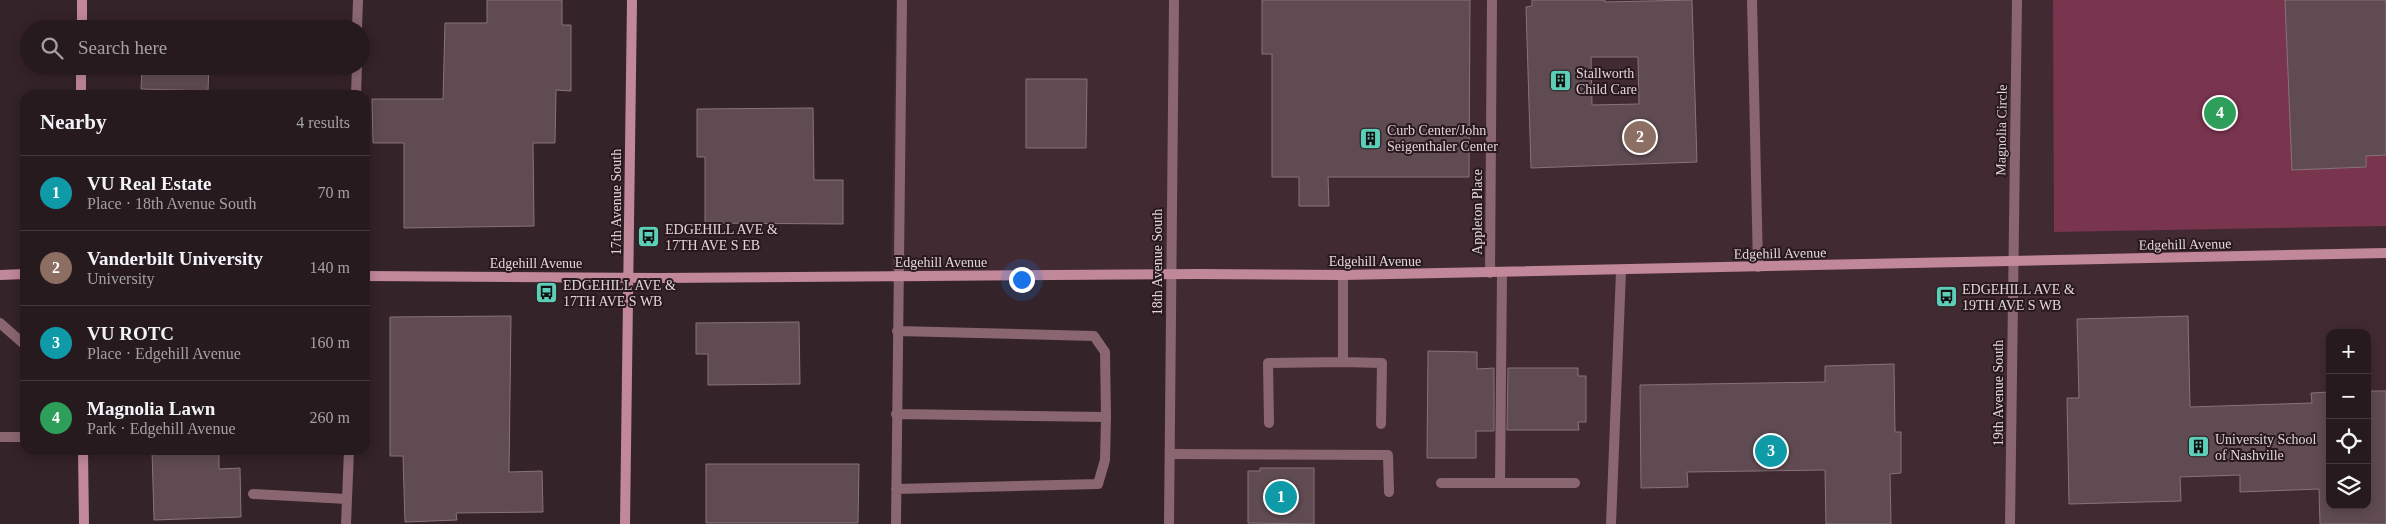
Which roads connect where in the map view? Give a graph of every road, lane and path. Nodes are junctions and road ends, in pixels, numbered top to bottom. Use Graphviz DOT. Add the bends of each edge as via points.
graph roads {
  1 [pos="82,0"];
  2 [pos="358,0"];
  3 [pos="632,0"];
  4 [pos="902,0"];
  5 [pos="1174,0"];
  6 [pos="1492,0"];
  7 [pos="1752,0"];
  8 [pos="2017,0"];
  9 [pos="82,20"];
  10 [pos="357,20"];
  11 [pos="82,75"];
  12 [pos="357,75"];
  13 [pos="81,90"];
  14 [pos="356,90"];
  15 [pos="2386,253"];
  16 [pos="2013,261"];
  17 [pos="1758,267"];
  18 [pos="1621,271"];
  19 [pos="1490,273"];
  20 [pos="1502,273"];
  21 [pos="20,274"];
  22 [pos="1170,274"];
  23 [pos="0,275"];
  24 [pos="1343,275"];
  25 [pos="370,276"];
  26 [pos="898,276"];
  27 [pos="629,278"];
  28 [pos="0,323"];
  29 [pos="897,331"];
  30 [pos="20,341"];
  31 [pos="1343,362"];
  32 [pos="896,414"];
  33 [pos="1106,417"];
  34 [pos="1269,423"];
  35 [pos="1381,424"];
  36 [pos="0,437"];
  37 [pos="20,437"];
  38 [pos="1172,454"];
  39 [pos="83,455"];
  40 [pos="348,455"];
  41 [pos="1441,483"];
  42 [pos="1500,483"];
  43 [pos="1574,483"];
  44 [pos="896,489"];
  45 [pos="1389,492"];
  46 [pos="253,494"];
  47 [pos="347,499"];
  48 [pos="84,524"];
  49 [pos="346,524"];
  50 [pos="626,524"];
  51 [pos="896,524"];
  52 [pos="1170,524"];
  53 [pos="1611,524"];
  54 [pos="2010,524"];
  1 -- 9 [label="street"];
  2 -- 10 [label="street"];
  3 -- 27 [label="street, 17th Avenue South"];
  4 -- 26 [label="street"];
  5 -- 22 [label="street, 18th Avenue South"];
  6 -- 19 [label="street, Appleton Place"];
  7 -- 17 [label="street"];
  8 -- 16 [label="street, Magnolia Circle"];
  11 -- 13 [label="street"];
  12 -- 14 [label="street"];
  15 -- 16 [label="street, Edgehill Avenue"];
  16 -- 17 [label="street, Edgehill Avenue"];
  16 -- 54 [label="street, 19th Avenue South"];
  17 -- 18 [label="street, Edgehill Avenue"];
  18 -- 20 [label="street, Edgehill Avenue"];
  18 -- 53 [label="street"];
  19 -- 20 [label="street, Edgehill Avenue"];
  19 -- 24 [label="street, Edgehill Avenue"];
  20 -- 42 [label="street"];
  21 -- 23 [label="street"];
  22 -- 24 [label="street, Edgehill Avenue"];
  22 -- 26 [label="street, Edgehill Avenue"];
  22 -- 38 [label="street, 18th Avenue South"];
  24 -- 31 [label="street"];
  25 -- 27 [label="street, Edgehill Avenue"];
  26 -- 27 [label="street, Edgehill Avenue"];
  26 -- 29 [label="street"];
  27 -- 50 [label="street, 17th Avenue South"];
  28 -- 30 [label="street"];
  29 -- 32 [label="street"];
  29 -- 33 [label="street" via="1094,336 1105,352"];
  31 -- 34 [label="street" via="1268,363"];
  31 -- 35 [label="street" via="1382,363"];
  32 -- 33 [label="street"];
  32 -- 44 [label="street"];
  33 -- 44 [label="street" via="1105,460 1098,484"];
  36 -- 37 [label="street"];
  38 -- 45 [label="street" via="1388,455"];
  38 -- 52 [label="street, 18th Avenue South"];
  39 -- 48 [label="street"];
  40 -- 47 [label="street"];
  41 -- 42 [label="street"];
  42 -- 43 [label="street"];
  44 -- 51 [label="street"];
  46 -- 47 [label="street"];
  47 -- 49 [label="street"];
}
